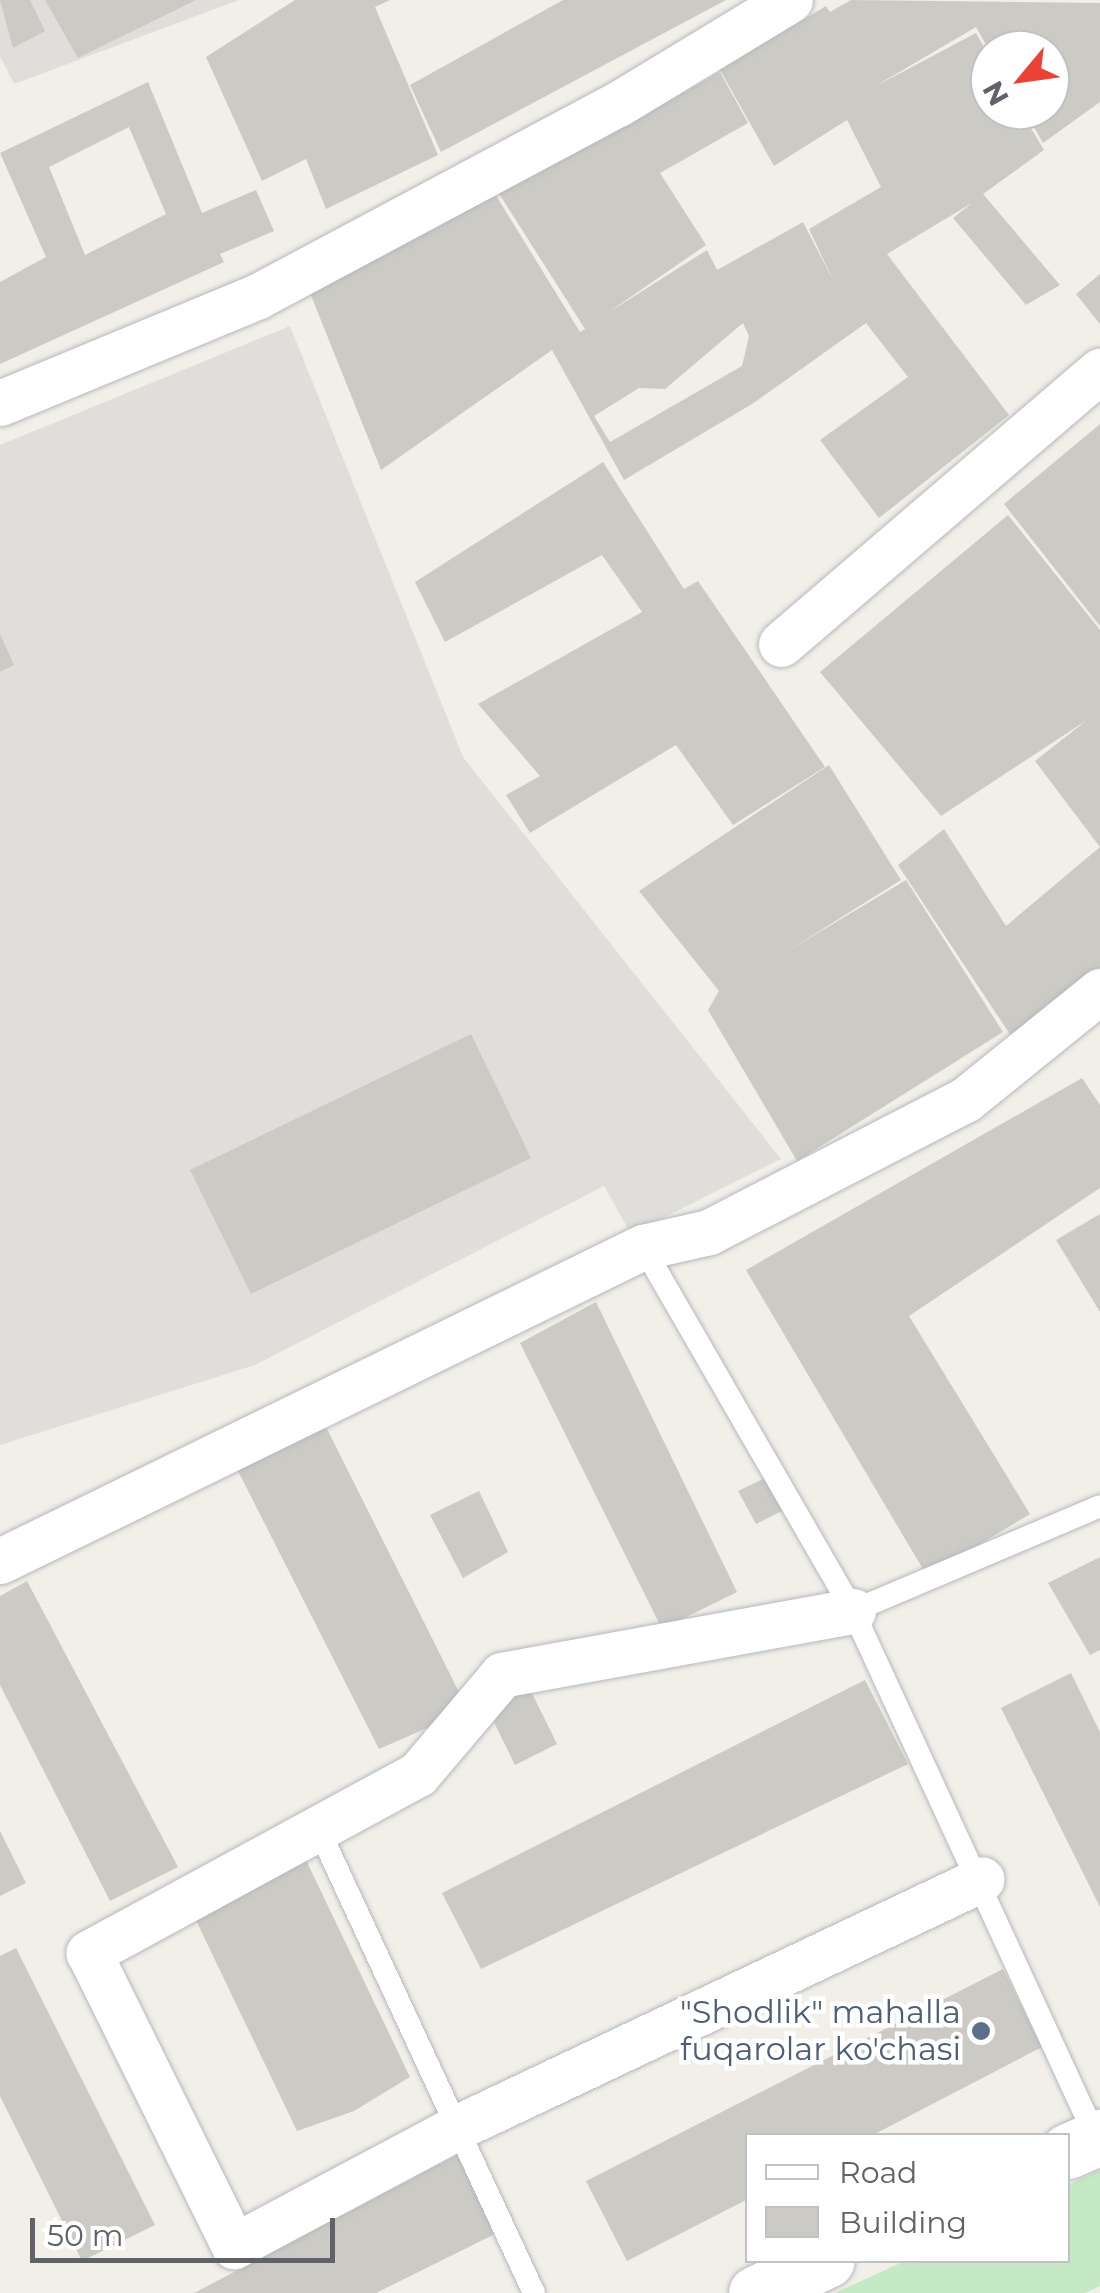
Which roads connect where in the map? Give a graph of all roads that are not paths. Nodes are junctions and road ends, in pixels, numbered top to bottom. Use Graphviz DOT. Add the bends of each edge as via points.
graph roads {
  1 [pos="790,0"];
  2 [pos="1100,371"];
  3 [pos="0,403"];
  4 [pos="781,644"];
  5 [pos="1100,991"];
  6 [pos="644,1247"];
  7 [pos="1100,1506"];
  8 [pos="0,1561"];
  9 [pos="853,1612"];
  10 [pos="318,1830"];
  11 [pos="982,1879"];
  12 [pos="460,2126"];
  13 [pos="1088,2142"];
  14 [pos="821,2263"];
  15 [pos="534,2293"];
  16 [pos="756,2293"];
  1 -- 3 [label="street" via="618,104 258,296"];
  2 -- 4 [label="street"];
  5 -- 6 [label="street" via="965,1100 708,1232"];
  6 -- 8 [label="street"];
  6 -- 9 [label="lane"];
  7 -- 9 [label="lane"];
  9 -- 10 [label="street" via="502,1676 418,1774"];
  9 -- 11 [label="lane"];
  10 -- 12 [label="lane"];
  10 -- 12 [label="street" via="89,1952 234,2246"];
  11 -- 12 [label="street"];
  11 -- 13 [label="lane"];
  12 -- 15 [label="lane"];
  14 -- 16 [label="main road"];
}
